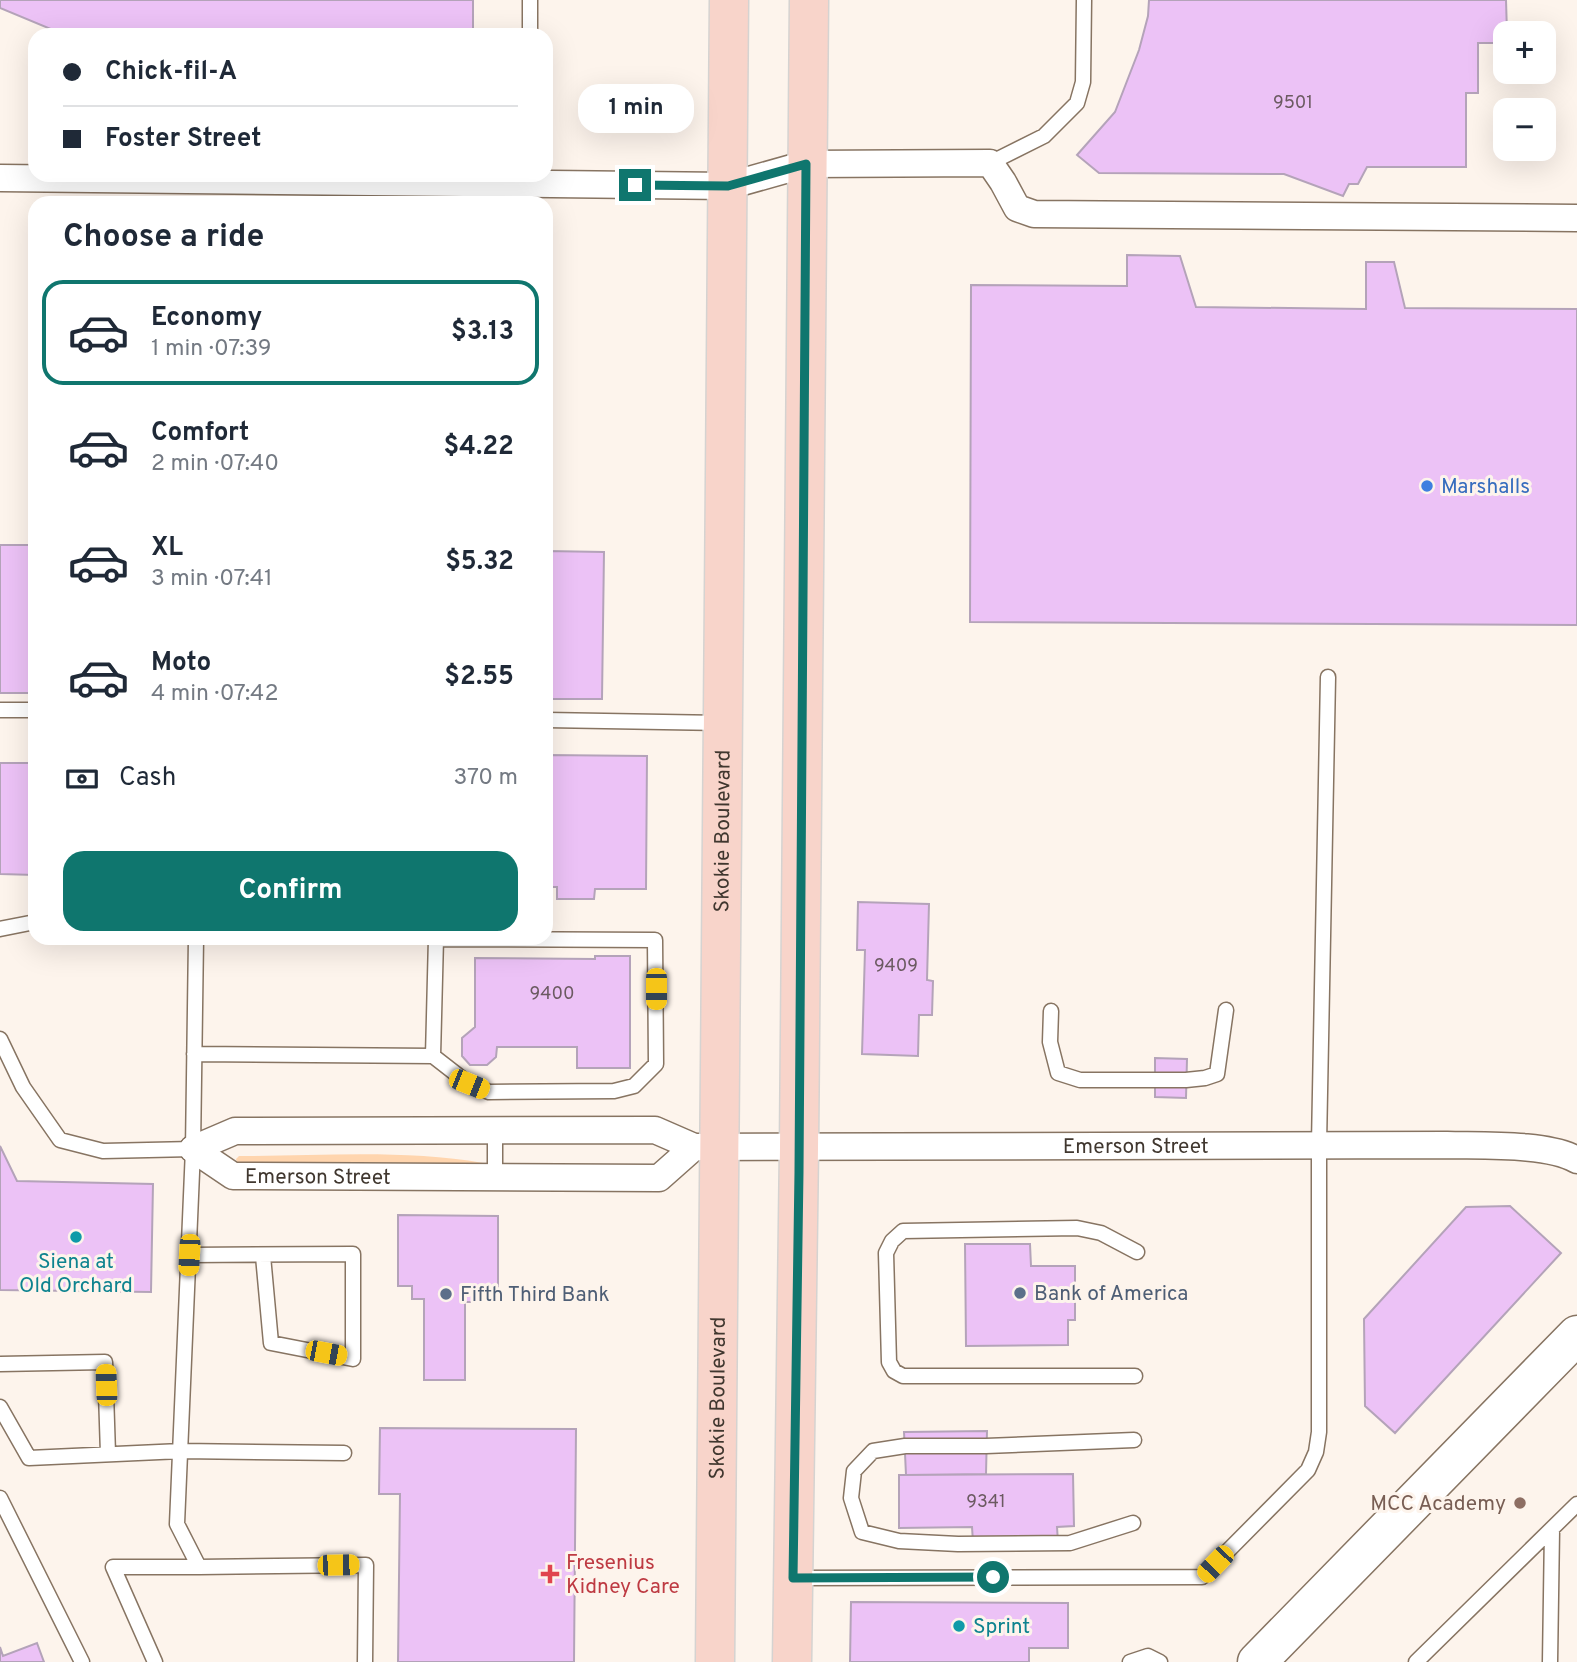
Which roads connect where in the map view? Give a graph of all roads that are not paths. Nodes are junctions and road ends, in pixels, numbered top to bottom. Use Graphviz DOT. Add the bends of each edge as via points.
graph roads {
  1 [pos="530,0"];
  2 [pos="729,0"];
  3 [pos="809,0"];
  4 [pos="1084,0"];
  5 [pos="530,28"];
  6 [pos="990,163"];
  7 [pos="806,164"];
  8 [pos="0,178"];
  9 [pos="28,178"];
  10 [pos="553,180"];
  11 [pos="728,186"];
  12 [pos="1577,218"];
  13 [pos="1328,677"];
  14 [pos="0,709"];
  15 [pos="28,710"];
  16 [pos="553,720"];
  17 [pos="722,723"];
  18 [pos="28,923"];
  19 [pos="0,929"];
  20 [pos="553,940"];
  21 [pos="196,945"];
  22 [pos="436,945"];
  23 [pos="1226,1010"];
  24 [pos="1051,1011"];
  25 [pos="0,1039"];
  26 [pos="194,1054"];
  27 [pos="433,1056"];
  28 [pos="495,1132"];
  29 [pos="1319,1144"];
  30 [pos="708,1147"];
  31 [pos="799,1148"];
  32 [pos="193,1149"];
  33 [pos="1577,1160"];
  34 [pos="495,1179"];
  35 [pos="1137,1252"];
  36 [pos="189,1255"];
  37 [pos="263,1256"];
  38 [pos="1577,1335"];
  39 [pos="0,1364"];
  40 [pos="1135,1376"];
  41 [pos="0,1407"];
  42 [pos="1134,1440"];
  43 [pos="181,1451"];
  44 [pos="344,1453"];
  45 [pos="108,1454"];
  46 [pos="0,1498"];
  47 [pos="1577,1504"];
  48 [pos="1133,1523"];
  49 [pos="1552,1530"];
  50 [pos="199,1567"];
  51 [pos="793,1578"];
  52 [pos="82,1662"];
  53 [pos="155,1662"];
  54 [pos="365,1662"];
  55 [pos="715,1662"];
  56 [pos="792,1662"];
  57 [pos="1130,1662"];
  58 [pos="1160,1662"];
  59 [pos="1257,1662"];
  60 [pos="1416,1662"];
  61 [pos="1550,1662"];
  1 -- 5 [label="lane"];
  2 -- 11 [label="main road, Skokie Boulevard"];
  3 -- 7 [label="main road"];
  4 -- 6 [label="lane" via="1083,82 1077,103 1044,136"];
  6 -- 7 [label="street"];
  6 -- 12 [label="street" via="1017,208 1034,214"];
  7 -- 11 [label="street"];
  7 -- 31 [label="main road"];
  8 -- 9 [label="street"];
  10 -- 11 [label="street"];
  11 -- 17 [label="main road, Skokie Boulevard"];
  13 -- 29 [label="lane"];
  14 -- 15 [label="lane"];
  16 -- 17 [label="lane"];
  17 -- 30 [label="main road, Skokie Boulevard"];
  18 -- 19 [label="lane"];
  20 -- 27 [label="lane" via="655,940 656,1064 634,1086 614,1091 489,1092 469,1084"];
  21 -- 26 [label="lane"];
  22 -- 27 [label="lane"];
  23 -- 24 [label="lane" via="1217,1074 1186,1080 1080,1080 1058,1073 1050,1042"];
  25 -- 32 [label="lane" via="23,1087 60,1139 103,1152"];
  26 -- 27 [label="lane"];
  26 -- 32 [label="lane"];
  28 -- 30 [label="street, Emerson Street" via="655,1130"];
  28 -- 32 [label="street, Emerson Street" via="235,1131"];
  28 -- 34 [label="lane"];
  29 -- 31 [label="street, Emerson Street"];
  29 -- 33 [label="street, Emerson Street" via="1519,1147"];
  29 -- 51 [label="lane" via="1316,1452 1308,1470 1202,1577"];
  30 -- 31 [label="street, Emerson Street"];
  30 -- 34 [label="street, Emerson Street" via="659,1178"];
  30 -- 55 [label="main road, Skokie Boulevard"];
  31 -- 51 [label="main road"];
  32 -- 34 [label="street, Emerson Street" via="233,1176"];
  32 -- 36 [label="lane"];
  35 -- 40 [label="lane" via="1101,1233 1077,1228 903,1231 886,1253 889,1362 903,1376"];
  36 -- 37 [label="lane"];
  36 -- 43 [label="lane"];
  37 -- 37 [label="lane" via="271,1343 353,1359 353,1254"];
  38 -- 59 [label="main road"];
  39 -- 45 [label="lane" via="105,1362"];
  41 -- 45 [label="lane" via="29,1458"];
  42 -- 48 [label="lane" via="905,1446 873,1451 854,1471 851,1498 862,1532 899,1541 1070,1543"];
  43 -- 44 [label="lane"];
  43 -- 45 [label="lane"];
  43 -- 50 [label="lane" via="177,1524"];
  46 -- 52 [label="lane"];
  47 -- 49 [label="lane"];
  49 -- 60 [label="lane"];
  49 -- 61 [label="lane"];
  50 -- 53 [label="lane" via="113,1567"];
  50 -- 54 [label="lane" via="366,1565"];
  51 -- 56 [label="main road"];
  57 -- 58 [label="lane" via="1148,1656"];
}
